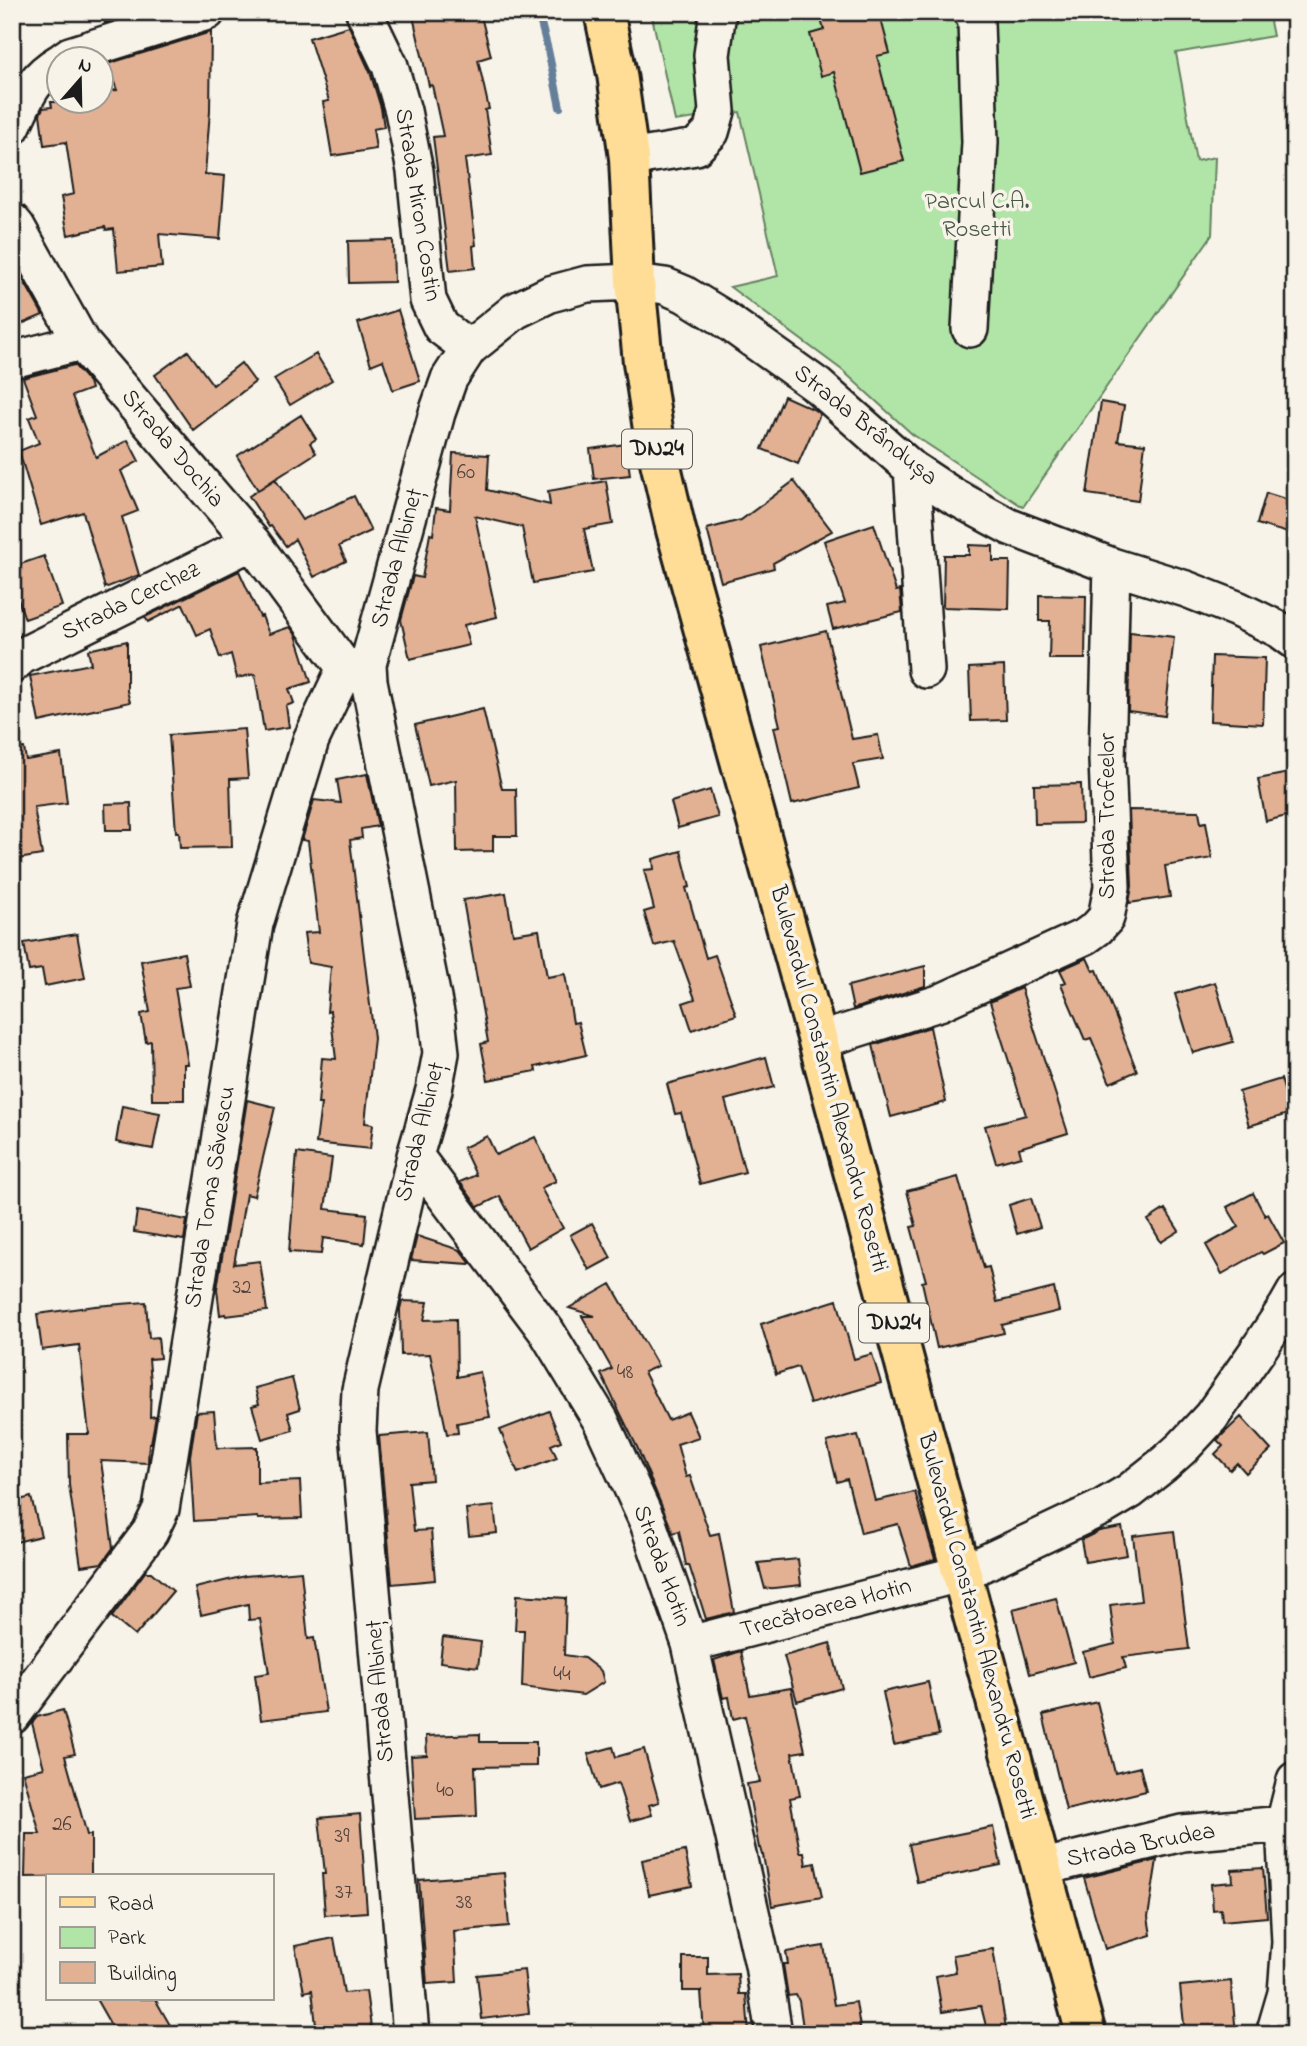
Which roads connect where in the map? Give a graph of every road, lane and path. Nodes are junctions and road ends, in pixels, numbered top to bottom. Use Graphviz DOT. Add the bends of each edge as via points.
graph roads {
  1 [pos="207,12"];
  2 [pos="364,12"];
  3 [pos="604,12"];
  4 [pos="718,12"];
  5 [pos="972,12"];
  6 [pos="98,46"];
  7 [pos="46,70"];
  8 [pos="12,127"];
  9 [pos="629,158"];
  10 [pos="12,221"];
  11 [pos="635,282"];
  12 [pos="970,329"];
  13 [pos="82,342"];
  14 [pos="469,348"];
  15 [pos="12,360"];
  16 [pos="912,468"];
  17 [pos="252,542"];
  18 [pos="1112,566"];
  19 [pos="1295,641"];
  20 [pos="12,665"];
  21 [pos="357,666"];
  22 [pos="926,670"];
  23 [pos="818,1041"];
  24 [pos="415,1156"];
  25 [pos="1295,1292"];
  26 [pos="962,1573"];
  27 [pos="690,1644"];
  28 [pos="12,1716"];
  29 [pos="1295,1780"];
  30 [pos="1284,1824"];
  31 [pos="1040,1868"];
  32 [pos="411,2034"];
  33 [pos="774,2034"];
  34 [pos="1086,2034"];
  35 [pos="1274,2034"];
  1 -- 6 [label="street"];
  2 -- 14 [label="street, Strada Miron Costin" via="390,66 403,111 415,171 428,300 441,327"];
  3 -- 9 [label="main road, DN24"];
  4 -- 9 [label="street" via="712,55 717,111 711,132 696,147"];
  5 -- 12 [label="street" via="980,142"];
  7 -- 8 [label="street" via="33,83"];
  9 -- 11 [label="main road, DN24"];
  10 -- 13 [label="street, Strada Dochia"];
  11 -- 14 [label="street, Strada Albineț" via="587,284 550,295 515,310"];
  11 -- 16 [label="street, Strada Brândușa" via="666,286 720,316 818,386"];
  11 -- 23 [label="main road, Bulevardul Constantin Alexandru Rosetti / DN24" via="654,436 676,530"];
  13 -- 15 [label="street"];
  13 -- 17 [label="street, Strada Dochia"];
  14 -- 21 [label="street, Strada Albineț" via="449,379"];
  16 -- 18 [label="street, Strada Brândușa" via="1010,527"];
  16 -- 22 [label="street"];
  17 -- 20 [label="street, Strada Cerchez"];
  17 -- 21 [label="street, Strada Dochia"];
  18 -- 19 [label="street, Strada Brândușa" via="1237,609"];
  18 -- 23 [label="street, Strada Trofeelor" via="1107,759 1112,887 1106,918 1086,936 939,1003"];
  21 -- 24 [label="street, Strada Albineț" via="369,681 440,1041 434,1090"];
  21 -- 28 [label="street, Strada Toma Săvescu" via="311,740 255,924 161,1508 150,1532"];
  23 -- 26 [label="main road, Bulevardul Constantin Alexandru Rosetti / DN24"];
  24 -- 27 [label="street, Strada Hotin" via="547,1332 601,1421 648,1522"];
  24 -- 32 [label="street, Strada Albineț" via="358,1412"];
  25 -- 26 [label="street, Trecătoarea Hotin" via="1210,1417 1174,1455 1103,1507"];
  26 -- 27 [label="street, Trecătoarea Hotin"];
  26 -- 31 [label="main road, Bulevardul Constantin Alexandru Rosetti / DN24"];
  27 -- 33 [label="street, Strada Hotin" via="764,1965"];
  29 -- 30 [label="street"];
  30 -- 31 [label="street, Strada Brudea" via="1182,1833"];
  30 -- 35 [label="street" via="1290,1941 1286,1993"];
  31 -- 34 [label="main road, Bulevardul Constantin Alexandru Rosetti / DN24"];
}
